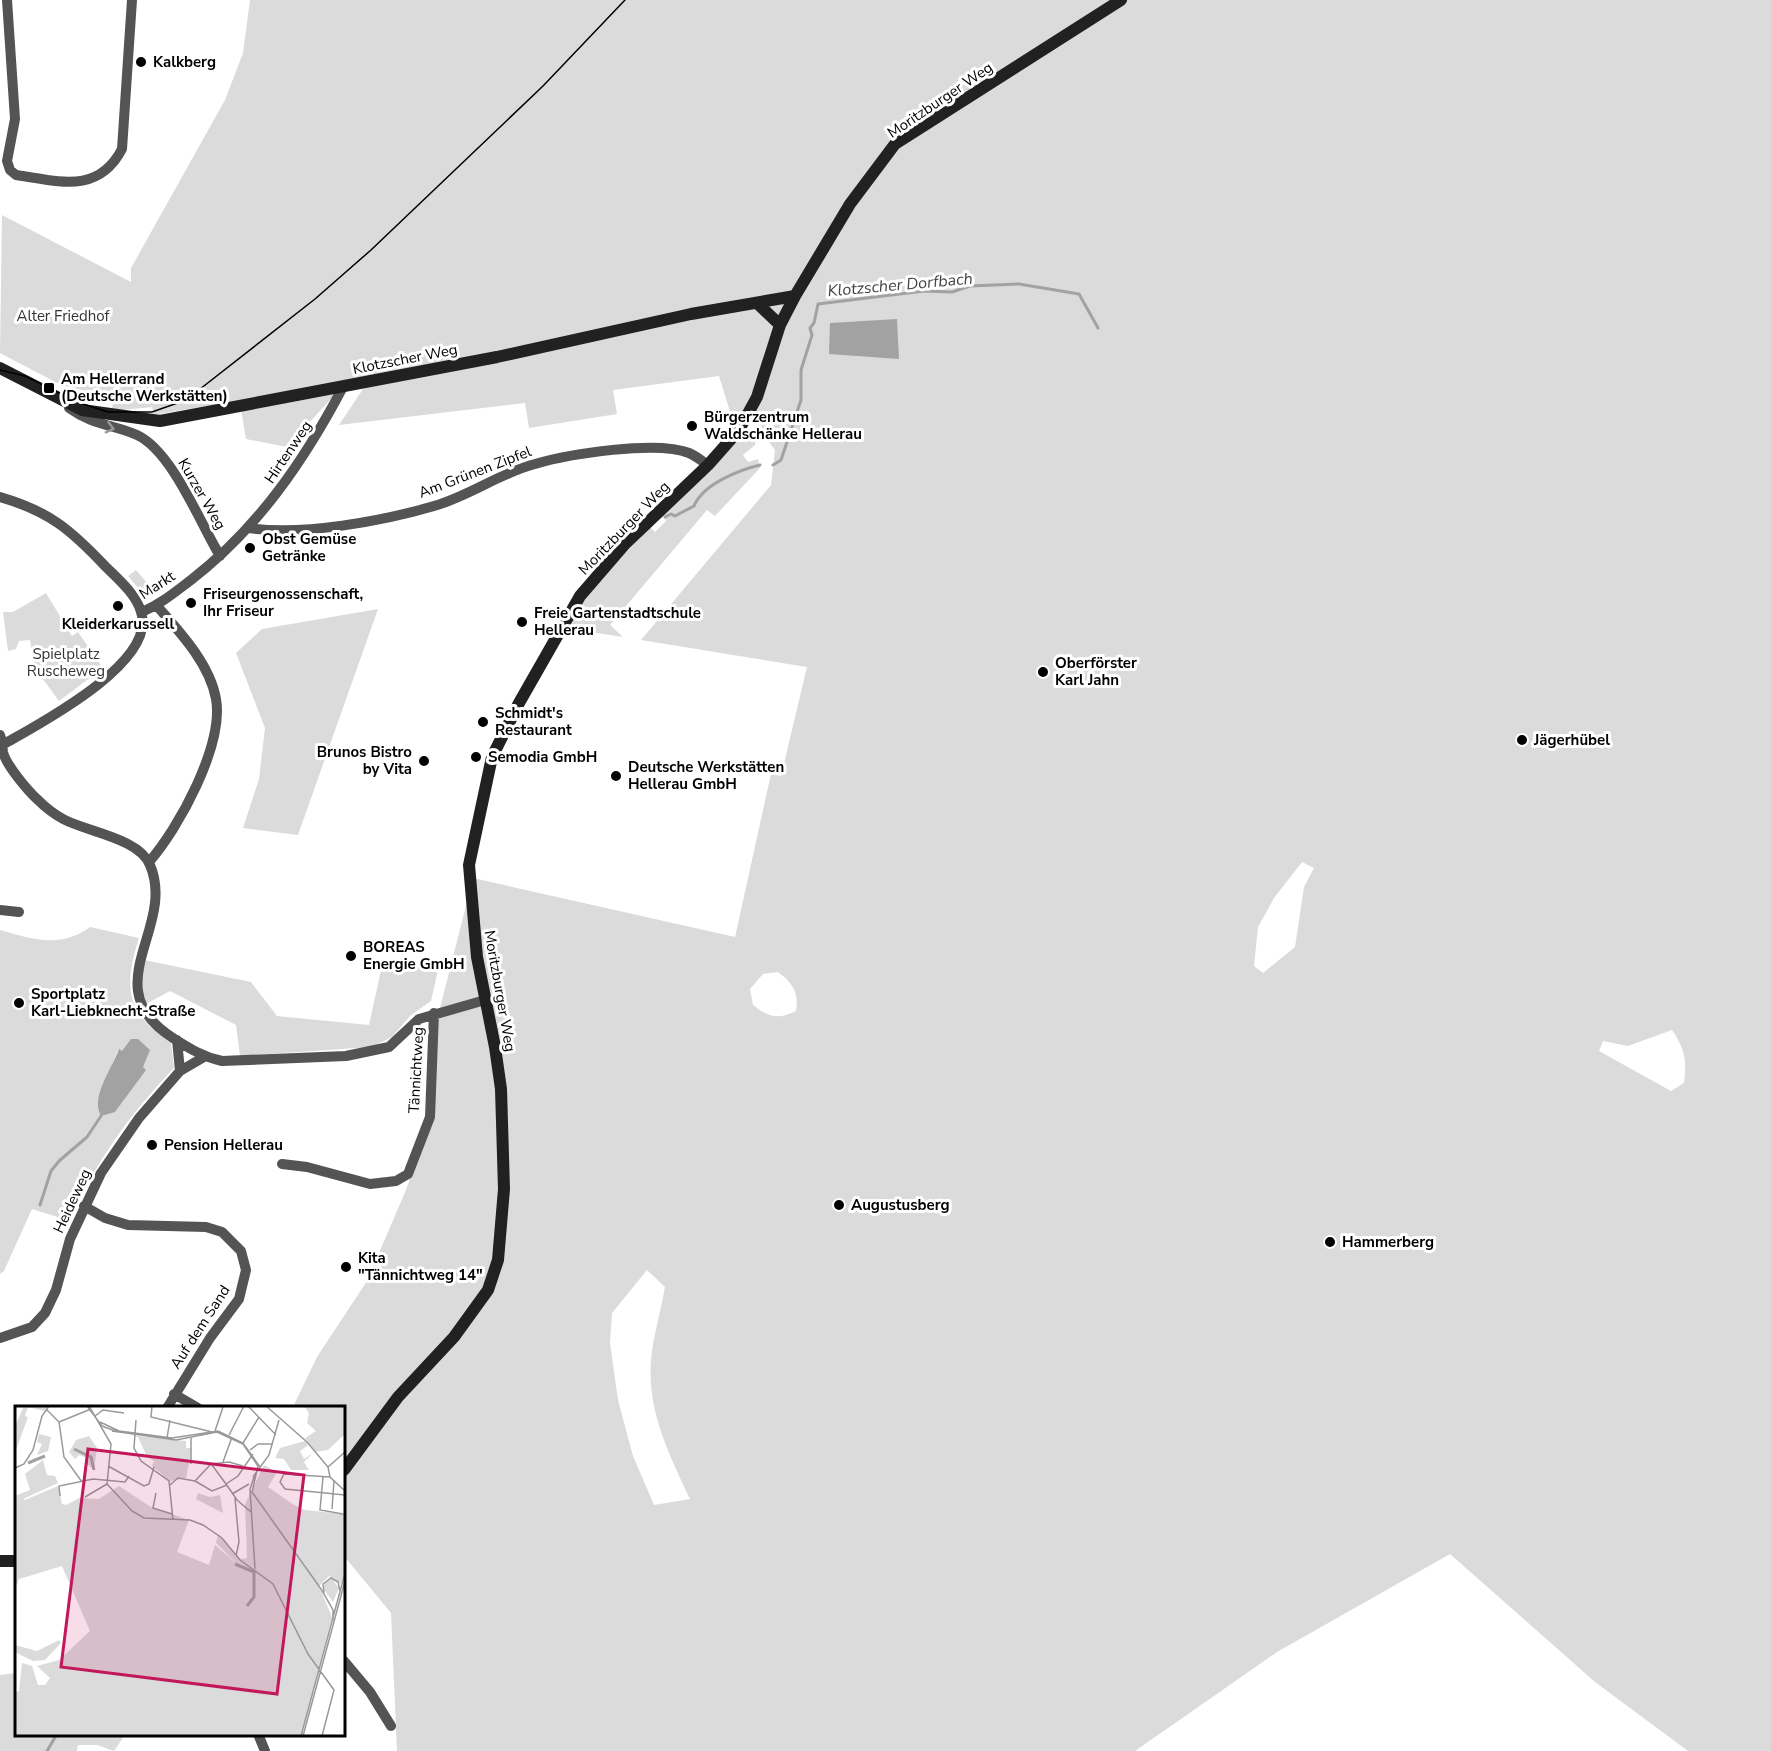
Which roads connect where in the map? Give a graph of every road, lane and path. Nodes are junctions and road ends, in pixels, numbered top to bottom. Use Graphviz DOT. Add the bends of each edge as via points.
graph roads {
  1 [pos="7,0"];
  2 [pos="132,0"];
  3 [pos="1120,0"];
  4 [pos="795,296"];
  5 [pos="757,303"];
  6 [pos="780,325"];
  7 [pos="0,368"];
  8 [pos="343,387"];
  9 [pos="59,400"];
  10 [pos="708,465"];
  11 [pos="0,498"];
  12 [pos="249,528"];
  13 [pos="220,556"];
  14 [pos="157,606"];
  15 [pos="142,612"];
  16 [pos="2,744"];
  17 [pos="149,862"];
  18 [pos="0,910"];
  19 [pos="19,912"];
  20 [pos="485,1000"];
  21 [pos="434,1013"];
  22 [pos="177,1040"];
  23 [pos="204,1057"];
  24 [pos="180,1071"];
  25 [pos="282,1164"];
  26 [pos="84,1206"];
  27 [pos="0,1338"];
  28 [pos="174,1394"];
  29 [pos="168,1406"];
  30 [pos="196,1406"];
  31 [pos="345,1469"];
  32 [pos="345,1662"];
  33 [pos="392,1726"];
  34 [pos="259,1736"];
  35 [pos="265,1751"];
  1 -- 2 [label="street" via="15,119 7,161 10,170 16,175 79,183 99,175 117,159 124,138"];
  3 -- 4 [label="street, Moritzburger Weg" via="895,144 850,204"];
  4 -- 5 [label="street, Klotzscher Weg"];
  4 -- 6 [label="street, Moritzburger Weg"];
  5 -- 6 [label="street"];
  5 -- 8 [label="street, Klotzscher Weg"];
  6 -- 10 [label="street, Moritzburger Weg" via="746,419"];
  7 -- 9 [label="street, Klotzscher Weg"];
  8 -- 9 [label="street, Klotzscher Weg" via="160,421 104,415"];
  8 -- 12 [label="street, Hirtenweg" via="309,448"];
  9 -- 13 [label="street, Kurzer Weg, one-way" via="100,425 143,439 177,475"];
  10 -- 12 [label="street, Am Grünen Zipfel" via="688,453 666,448 593,453 534,464 435,506 368,522 274,531"];
  10 -- 20 [label="street, Moritzburger Weg" via="624,545 580,596 492,757 469,865"];
  11 -- 15 [label="street, Markt" via="43,512 89,549 133,596"];
  12 -- 13 [label="street, Markt"];
  13 -- 14 [label="street, Markt"];
  14 -- 15 [label="street, Markt"];
  14 -- 17 [label="street" via="200,662 213,690 217,716 193,792"];
  15 -- 16 [label="street" via="139,638 112,673 61,710"];
  16 -- 17 [label="street" via="19,779 36,799 63,819 132,846"];
  17 -- 22 [label="street" via="158,896 136,985 141,1006 154,1024"];
  18 -- 19 [label="street"];
  20 -- 21 [label="street"];
  20 -- 31 [label="street, Moritzburger Weg" via="495,1047 503,1138 504,1189 498,1260 488,1290 454,1337 398,1397"];
  21 -- 23 [label="street" via="418,1019 389,1047 346,1056 222,1061"];
  21 -- 25 [label="street, Tännichtweg" via="430,1117 408,1174 396,1181 370,1184"];
  22 -- 23 [label="street"];
  22 -- 24 [label="street"];
  23 -- 24 [label="street, Heideweg"];
  24 -- 26 [label="street, Heideweg" via="139,1118 101,1173"];
  26 -- 27 [label="street, Heideweg" via="45,1313 32,1327"];
  26 -- 28 [label="street, Auf dem Sand" via="128,1225 206,1227 222,1232 241,1251 246,1270 239,1299"];
  28 -- 29 [label="street, Auf dem Sand"];
  28 -- 30 [label="street"];
  32 -- 33 [label="street"];
  34 -- 35 [label="street"];
}
